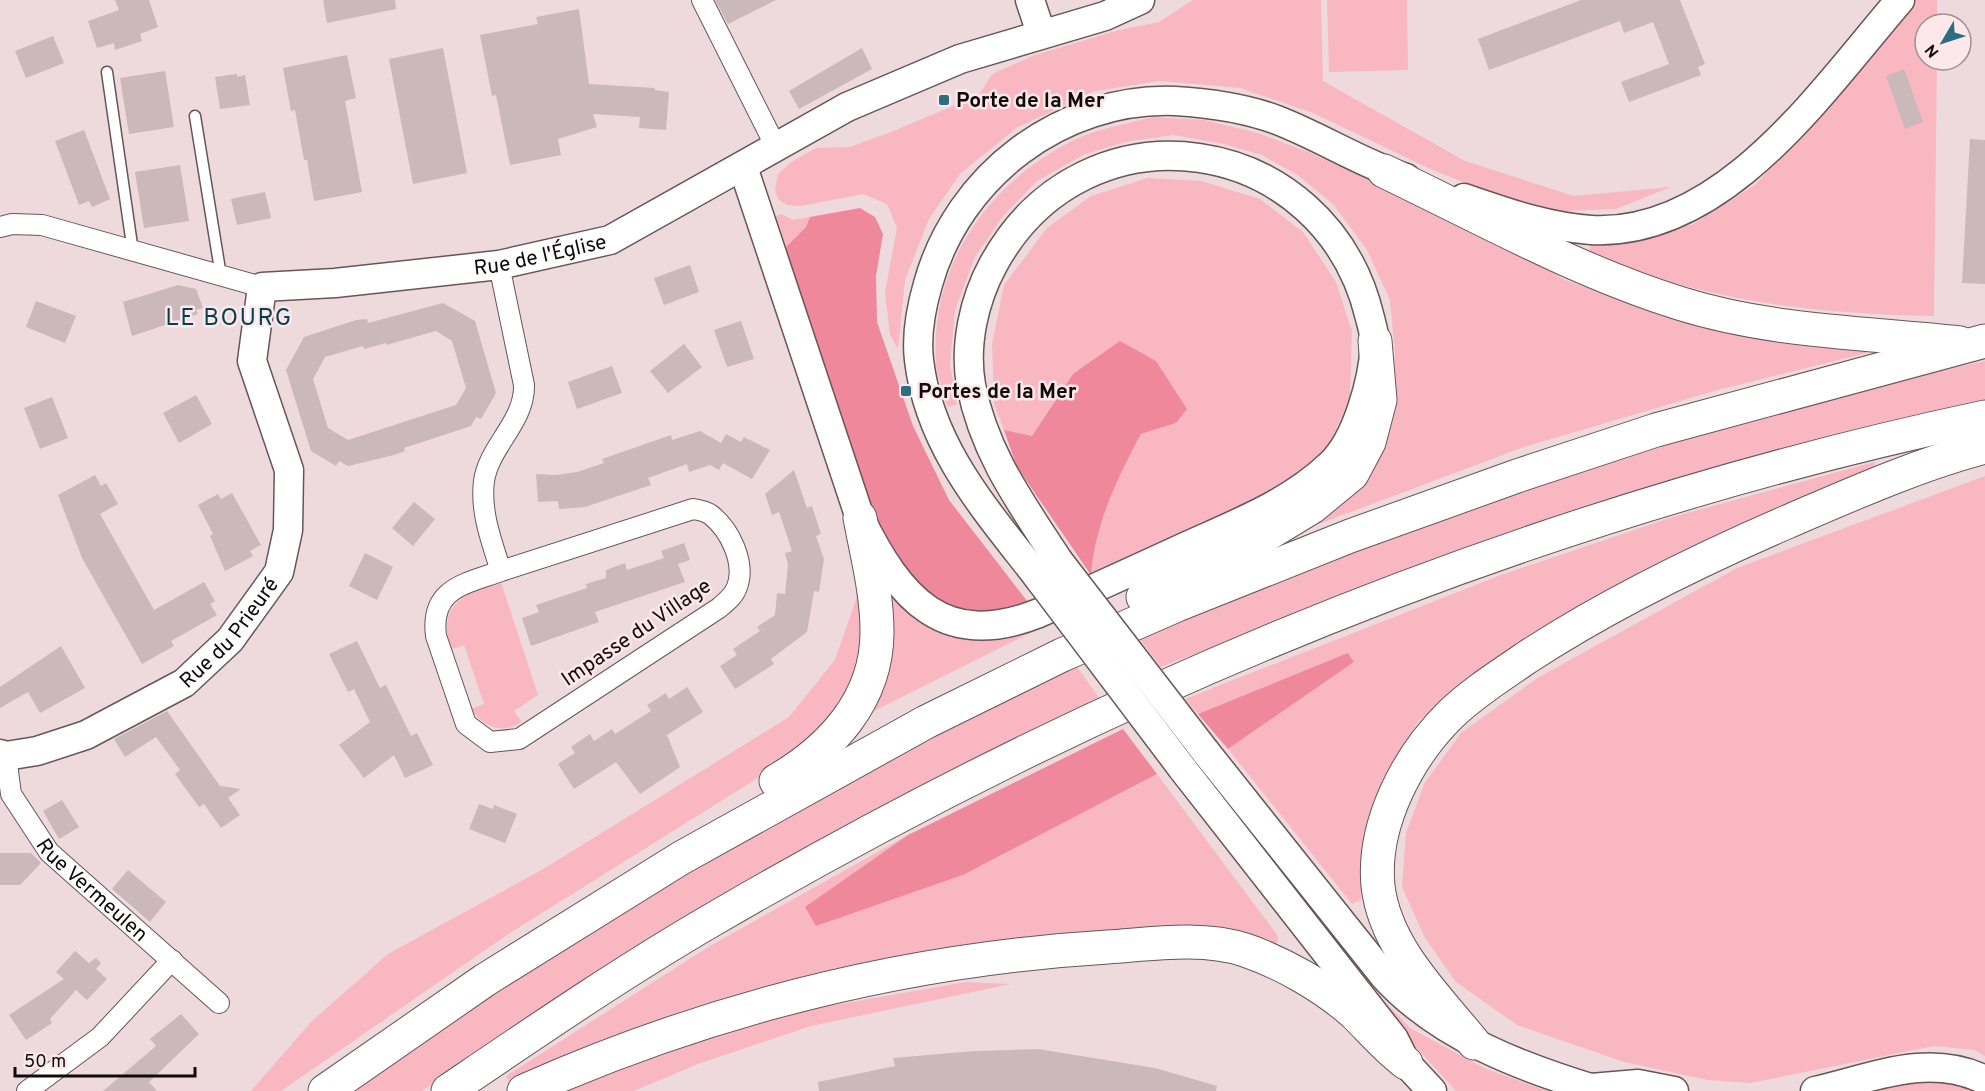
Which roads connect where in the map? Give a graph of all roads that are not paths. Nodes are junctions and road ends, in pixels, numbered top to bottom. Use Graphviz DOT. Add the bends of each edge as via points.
graph roads {
  1 [pos="702,0"];
  2 [pos="1030,0"];
  3 [pos="1140,0"];
  4 [pos="1900,0"];
  5 [pos="1041,33"];
  6 [pos="107,72"];
  7 [pos="195,116"];
  8 [pos="776,147"];
  9 [pos="742,167"];
  10 [pos="1384,171"];
  11 [pos="0,227"];
  12 [pos="133,252"];
  13 [pos="499,265"];
  14 [pos="221,276"];
  15 [pos="262,287"];
  16 [pos="1376,341"];
  17 [pos="1979,343"];
  18 [pos="1985,417"];
  19 [pos="1985,447"];
  20 [pos="860,518"];
  21 [pos="1047,568"];
  22 [pos="501,571"];
  23 [pos="1062,655"];
  24 [pos="3,755"];
  25 [pos="756,814"];
  26 [pos="172,960"];
  27 [pos="219,1003"];
  28 [pos="1474,1043"];
  29 [pos="1406,1063"];
  30 [pos="1985,1080"];
  31 [pos="1595,1090"];
  32 [pos="27,1091"];
  33 [pos="325,1091"];
  34 [pos="448,1091"];
  35 [pos="524,1091"];
  36 [pos="1432,1091"];
  37 [pos="1674,1091"];
  38 [pos="1815,1091"];
  1 -- 8 [label="street"];
  2 -- 5 [label="main road"];
  3 -- 5 [label="main road, Rue de l'Église" via="1105,16"];
  4 -- 10 [label="main road" via="1754,164 1704,199 1646,224 1601,230 1561,227"];
  5 -- 8 [label="main road, Rue de l'Église" via="960,59 847,107"];
  6 -- 12 [label="lane"];
  7 -- 14 [label="lane"];
  8 -- 9 [label="main road, Rue de l'Église"];
  9 -- 13 [label="main road, Rue de l'Église" via="610,240"];
  9 -- 20 [label="main road"];
  10 -- 17 [label="highway" via="1573,262 1682,304 1791,327"];
  10 -- 21 [label="main road" via="1278,120 1246,111 1172,101 1114,108 1062,125 1012,155 975,191 933,265 921,316 919,360 929,403 949,456 975,496"];
  11 -- 12 [label="street, Rue de l'Église" via="42,225"];
  12 -- 14 [label="street, Rue de l'Église"];
  13 -- 15 [label="main road, Rue de l'Église"];
  13 -- 22 [label="street" via="525,400 484,480 487,526"];
  14 -- 15 [label="street, Rue de l'Église"];
  15 -- 24 [label="main road, Rue du Prieuré" via="252,361 289,470 288,530 279,572 230,640 184,683 86,735 38,751"];
  16 -- 20 [label="main road" via="1365,394 1351,434 1331,464 1301,489 1247,519 1018,622 974,627 937,616 897,580"];
  16 -- 21 [label="main road" via="1356,274 1342,248 1303,204 1277,185 1226,163 1159,154 1094,171 1061,189 1025,218 1005,243 978,299 969,352 971,381 986,441"];
  16 -- 23 [label="highway" via="1380,400 1369,442 1352,474 1312,507 1142,598"];
  17 -- 23 [label="highway" via="1656,430 1517,476 1177,604"];
  18 -- 34 [label="highway" via="1885,439 1629,510 1377,597 1244,650 1082,722 834,851 651,958"];
  19 -- 28 [label="highway" via="1862,489 1663,579 1570,629 1494,679 1452,713 1428,740 1400,786 1387,820 1378,860 1378,888 1386,917 1407,957"];
  20 -- 25 [label="highway" via="877,620 869,677 837,735 822,751 773,783"];
  21 -- 28 [label="main road, bridge" via="1205,751 1392,985 1416,1008"];
  21 -- 29 [label="main road, bridge" via="1182,768 1394,1039"];
  22 -- 22 [label="street, Impasse du Village" via="451,589 434,624 466,724 490,742 519,739 719,608 737,587 740,576 725,529 709,513 693,509"];
  23 -- 25 [label="highway" via="926,722"];
  24 -- 26 [label="street, Rue Vermeulen" via="11,794 49,852"];
  25 -- 33 [label="highway" via="504,968"];
  26 -- 27 [label="street, Rue Vermeulen"];
  26 -- 32 [label="street" via="100,1037"];
  28 -- 31 [label="main road"];
  29 -- 35 [label="highway" via="1353,1013 1282,967 1242,950 1178,943 1042,951 895,972 702,1022"];
  29 -- 36 [label="main road"];
  30 -- 38 [label="main road" via="1954,1069 1919,1066"];
  31 -- 37 [label="main road" via="1638,1083"];
}
